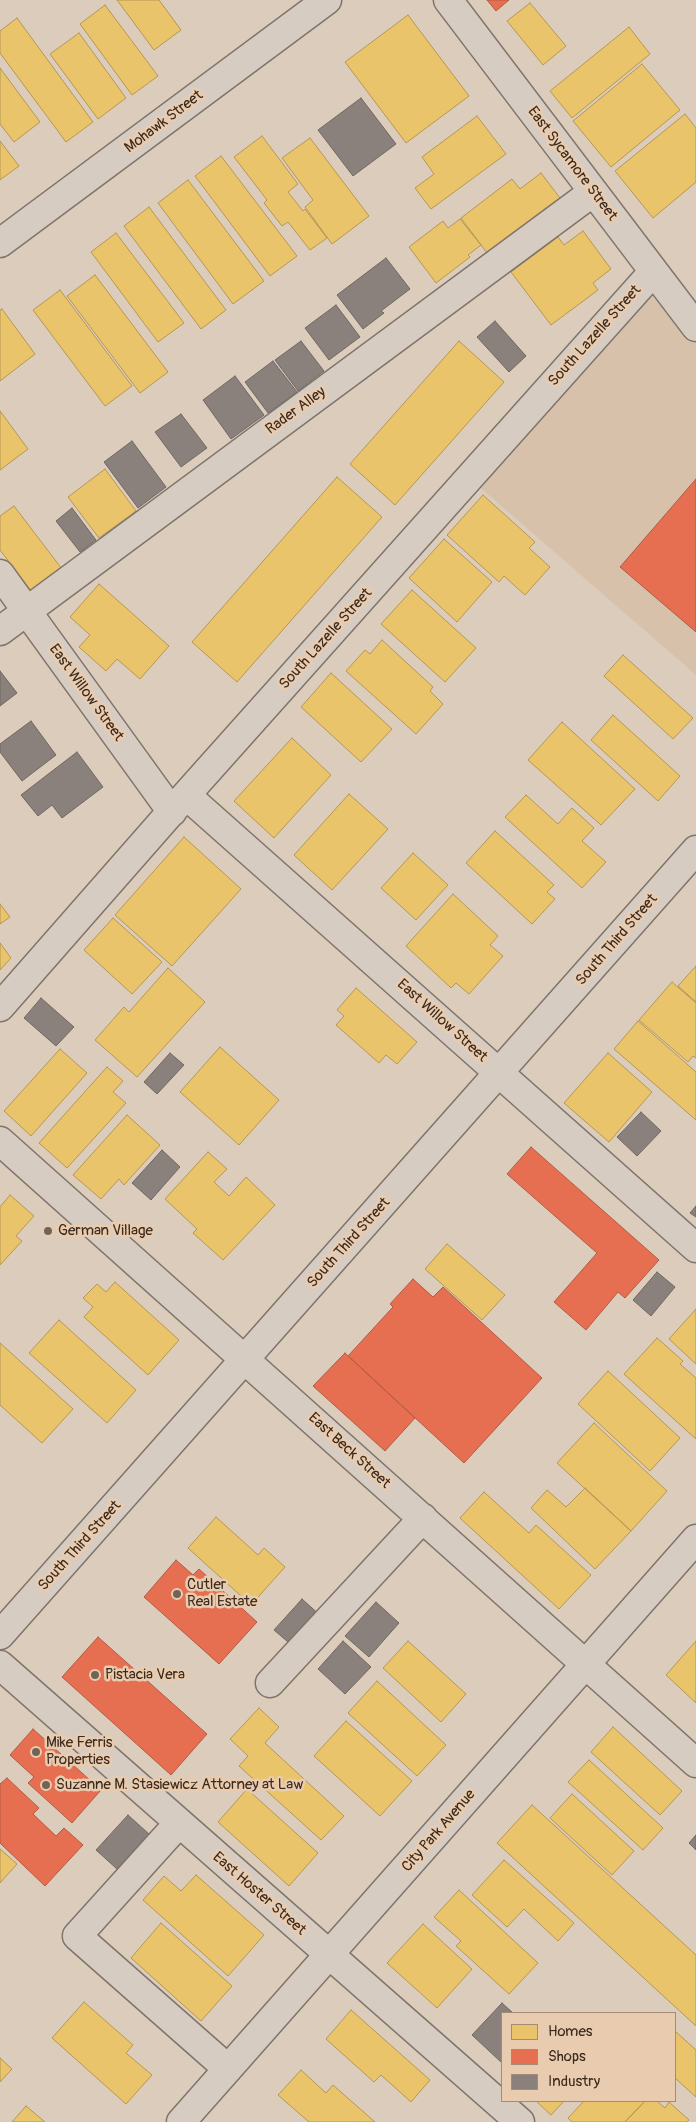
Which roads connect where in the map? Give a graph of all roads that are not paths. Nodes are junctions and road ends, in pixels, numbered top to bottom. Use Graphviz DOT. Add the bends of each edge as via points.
graph roads {
  1 [pos="327,0"];
  2 [pos="448,0"];
  3 [pos="593,192"];
  4 [pos="0,243"];
  5 [pos="653,272"];
  6 [pos="696,327"];
  7 [pos="0,574"];
  8 [pos="27,611"];
  9 [pos="0,631"];
  10 [pos="179,803"];
  11 [pos="696,850"];
  12 [pos="0,1007"];
  13 [pos="500,1073"];
  14 [pos="0,1141"];
  15 [pos="696,1248"];
  16 [pos="246,1359"];
  17 [pos="423,1518"];
  18 [pos="696,1539"];
  19 [pos="0,1635"];
  20 [pos="0,1664"];
  21 [pos="586,1664"];
  22 [pos="270,1683"];
  23 [pos="696,1763"];
  24 [pos="179,1823"];
  25 [pos="329,1956"];
  26 [pos="228,2069"];
  27 [pos="181,2122"];
  28 [pos="520,2122"];
  1 -- 4 [label="street, Mohawk Street"];
  2 -- 3 [label="street, East Sycamore Street"];
  3 -- 5 [label="street, East Sycamore Street"];
  3 -- 8 [label="street, Rader Alley"];
  5 -- 6 [label="street, East Sycamore Street"];
  5 -- 10 [label="street, South Lazelle Street"];
  7 -- 8 [label="street, East Willow Street"];
  8 -- 9 [label="street, Rader Alley"];
  8 -- 10 [label="street, East Willow Street"];
  10 -- 12 [label="street, South Lazelle Street"];
  10 -- 13 [label="street, East Willow Street"];
  11 -- 13 [label="street, South Third Street"];
  13 -- 15 [label="street, East Willow Street"];
  13 -- 16 [label="street, South Third Street"];
  14 -- 16 [label="street, East Beck Street"];
  16 -- 17 [label="street, East Beck Street"];
  16 -- 19 [label="street, South Third Street"];
  17 -- 21 [label="street, East Beck Street"];
  17 -- 22 [label="street"];
  18 -- 21 [label="street, City Park Avenue"];
  20 -- 24 [label="street, East Hoster Street"];
  21 -- 23 [label="street, East Beck Street"];
  21 -- 25 [label="street, City Park Avenue"];
  24 -- 25 [label="street, East Hoster Street"];
  24 -- 26 [label="street" via="77,1936"];
  25 -- 26 [label="street, City Park Avenue"];
  25 -- 28 [label="street, East Hoster Street"];
  26 -- 27 [label="street, City Park Avenue"];
}
